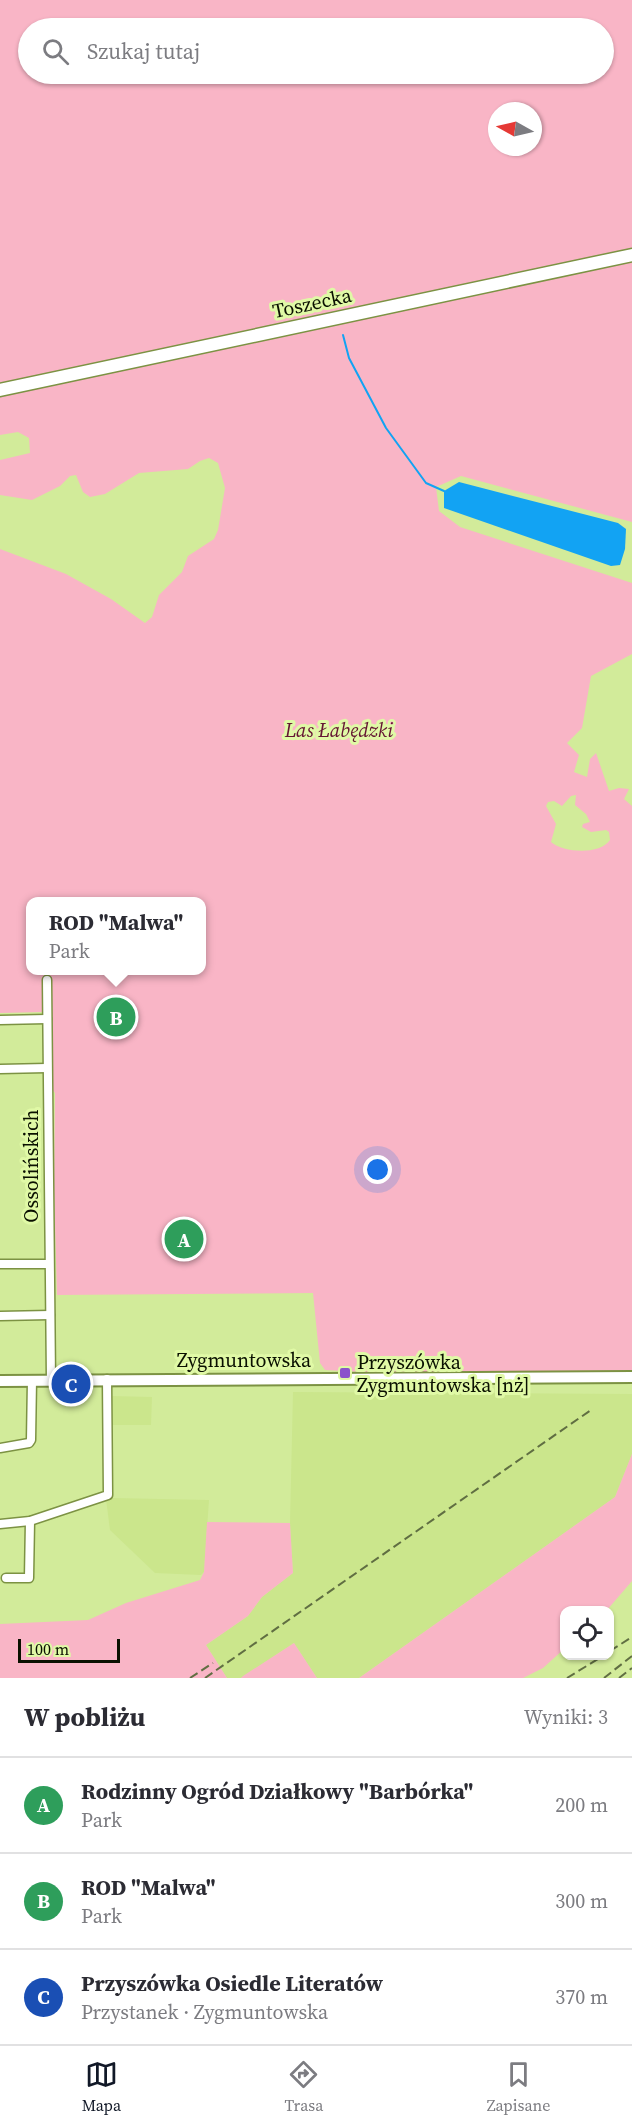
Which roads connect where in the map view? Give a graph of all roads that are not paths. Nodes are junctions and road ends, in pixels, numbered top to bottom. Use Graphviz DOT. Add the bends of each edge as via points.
graph roads {
  1 [pos="632,255"];
  2 [pos="0,390"];
  3 [pos="47,980"];
  4 [pos="47,1019"];
  5 [pos="0,1020"];
  6 [pos="47,1068"];
  7 [pos="0,1069"];
  8 [pos="0,1264"];
  9 [pos="49,1264"];
  10 [pos="50,1315"];
  11 [pos="0,1316"];
  12 [pos="632,1377"];
  13 [pos="107,1379"];
  14 [pos="32,1380"];
  15 [pos="51,1380"];
  16 [pos="0,1381"];
  17 [pos="0,1448"];
  18 [pos="30,1521"];
  19 [pos="0,1524"];
  20 [pos="6,1578"];
  1 -- 2 [label="main road, Toszecka"];
  3 -- 4 [label="street, Ossolińskich"];
  4 -- 5 [label="street"];
  4 -- 6 [label="street, Ossolińskich"];
  6 -- 7 [label="street"];
  6 -- 9 [label="street, Ossolińskich"];
  8 -- 9 [label="street"];
  9 -- 10 [label="street, Ossolińskich"];
  10 -- 11 [label="street"];
  10 -- 15 [label="street, Ossolińskich"];
  12 -- 13 [label="street, Zygmuntowska"];
  13 -- 15 [label="street, Zygmuntowska"];
  13 -- 18 [label="street" via="108,1495"];
  14 -- 15 [label="street, Zygmuntowska"];
  14 -- 16 [label="street, Zygmuntowska"];
  14 -- 17 [label="street" via="31,1440"];
  18 -- 19 [label="street"];
  18 -- 20 [label="street" via="28,1578"];
}
